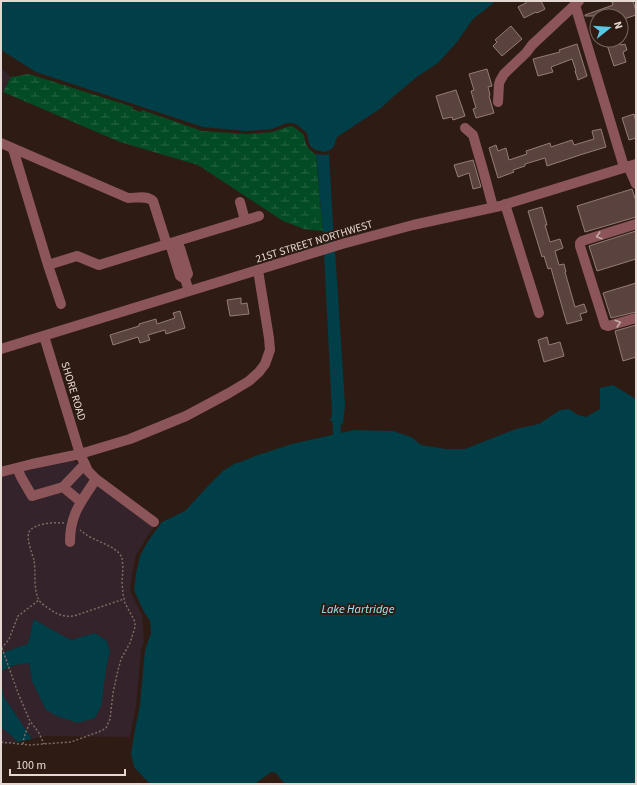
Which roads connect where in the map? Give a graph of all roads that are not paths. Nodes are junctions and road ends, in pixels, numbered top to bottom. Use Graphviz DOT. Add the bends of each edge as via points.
graph roads {
  1 [pos="577,3"];
  2 [pos="498,102"];
  3 [pos="465,128"];
  4 [pos="1,143"];
  5 [pos="13,148"];
  6 [pos="629,166"];
  7 [pos="636,184"];
  8 [pos="240,202"];
  9 [pos="505,204"];
  10 [pos="493,207"];
  11 [pos="259,216"];
  12 [pos="246,220"];
  13 [pos="636,224"];
  14 [pos="172,244"];
  15 [pos="48,265"];
  16 [pos="258,270"];
  17 [pos="189,291"];
  18 [pos="60,304"];
  19 [pos="539,313"];
  20 [pos="636,318"];
  21 [pos="44,336"];
  22 [pos="1,349"];
  23 [pos="80,454"];
  24 [pos="85,464"];
  25 [pos="17,468"];
  26 [pos="1,472"];
  27 [pos="96,479"];
  28 [pos="63,487"];
  29 [pos="81,502"];
  30 [pos="154,522"];
  31 [pos="70,542"];
  1 -- 2 [label="street" via="504,74 499,84"];
  1 -- 6 [label="street"];
  3 -- 10 [label="street" via="473,135"];
  4 -- 5 [label="street"];
  5 -- 14 [label="street" via="128,198 151,199"];
  5 -- 15 [label="street"];
  6 -- 7 [label="street"];
  6 -- 9 [label="street, 21ST STREET NORTHWEST"];
  8 -- 12 [label="street"];
  9 -- 10 [label="street, 21ST STREET NORTHWEST"];
  9 -- 19 [label="street"];
  10 -- 16 [label="street, 21ST STREET NORTHWEST" via="342,244"];
  11 -- 12 [label="street"];
  12 -- 14 [label="street"];
  13 -- 20 [label="street, one-way" via="580,243 605,326"];
  14 -- 15 [label="street" via="99,265 77,256"];
  14 -- 17 [label="street" via="180,248 183,273"];
  15 -- 18 [label="street"];
  16 -- 17 [label="street, 21ST STREET NORTHWEST"];
  16 -- 23 [label="street" via="270,350 259,372 249,381 186,416 130,439"];
  17 -- 21 [label="street, 21ST STREET NORTHWEST"];
  21 -- 22 [label="street, 21ST STREET NORTHWEST"];
  21 -- 23 [label="street, SHORE ROAD"];
  23 -- 24 [label="street, SHORE ROAD"];
  23 -- 25 [label="street"];
  24 -- 27 [label="street, SHORE ROAD"];
  24 -- 28 [label="street"];
  25 -- 26 [label="street"];
  25 -- 28 [label="street" via="32,496"];
  27 -- 29 [label="street"];
  27 -- 30 [label="street, SHORE ROAD"];
  28 -- 29 [label="street"];
  29 -- 31 [label="street" via="70,530"];
}
